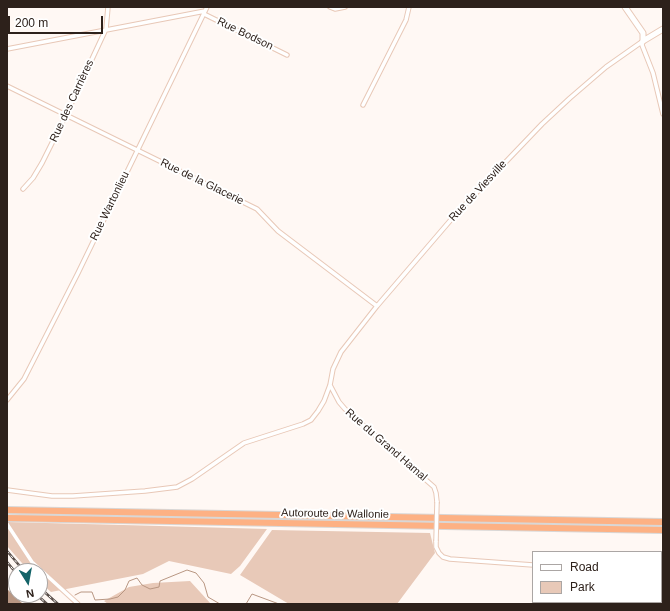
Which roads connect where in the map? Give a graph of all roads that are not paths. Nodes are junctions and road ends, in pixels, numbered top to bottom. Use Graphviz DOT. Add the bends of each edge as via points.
graph roads {
  1 [pos="108,7"];
  2 [pos="207,7"];
  3 [pos="330,7"];
  4 [pos="345,7"];
  5 [pos="409,7"];
  6 [pos="625,7"];
  7 [pos="204,12"];
  8 [pos="106,29"];
  9 [pos="663,29"];
  10 [pos="643,41"];
  11 [pos="7,49"];
  12 [pos="287,55"];
  13 [pos="7,86"];
  14 [pos="363,106"];
  15 [pos="663,114"];
  16 [pos="66,115"];
  17 [pos="137,150"];
  18 [pos="23,189"];
  19 [pos="377,306"];
  20 [pos="330,385"];
  21 [pos="7,400"];
  22 [pos="7,490"];
  23 [pos="7,510"];
  24 [pos="7,518"];
  25 [pos="663,522"];
  26 [pos="7,524"];
  27 [pos="663,530"];
  28 [pos="532,565"];
  29 [pos="78,604"];
  1 -- 8 [label="street, Rue des Carrières"];
  2 -- 7 [label="street, Rue Wartonlieu"];
  3 -- 4 [label="street"];
  5 -- 14 [label="street" via="406,20"];
  6 -- 10 [label="street" via="642,33"];
  7 -- 8 [label="street"];
  7 -- 12 [label="street, Rue Bodson"];
  7 -- 17 [label="street, Rue Wartonlieu"];
  8 -- 11 [label="street"];
  8 -- 16 [label="street, Rue des Carrières"];
  9 -- 10 [label="street, Rue de Viesville"];
  10 -- 15 [label="street" via="642,45"];
  10 -- 19 [label="street, Rue de Viesville" via="606,67 542,124 455,215"];
  13 -- 16 [label="street, Rue de la Glacerie"];
  16 -- 17 [label="street, Rue de la Glacerie"];
  16 -- 18 [label="street, Rue des Carrières" via="42,163"];
  17 -- 19 [label="street, Rue de la Glacerie" via="257,209 278,231"];
  17 -- 21 [label="street, Rue Wartonlieu" via="24,379"];
  19 -- 20 [label="street, Rue de Viesville" via="341,352 333,369"];
  20 -- 22 [label="street, Rue de Viesville" via="311,420 244,443 177,487 73,496"];
  20 -- 28 [label="street, Rue du Grand Hamal, bridge" via="345,409 434,487 436,548 443,557"];
  23 -- 25 [label="highway, Autoroute de Wallonie"];
  24 -- 27 [label="highway, Autoroute de Wallonie"];
  26 -- 29 [label="street" via="32,562"];
}
